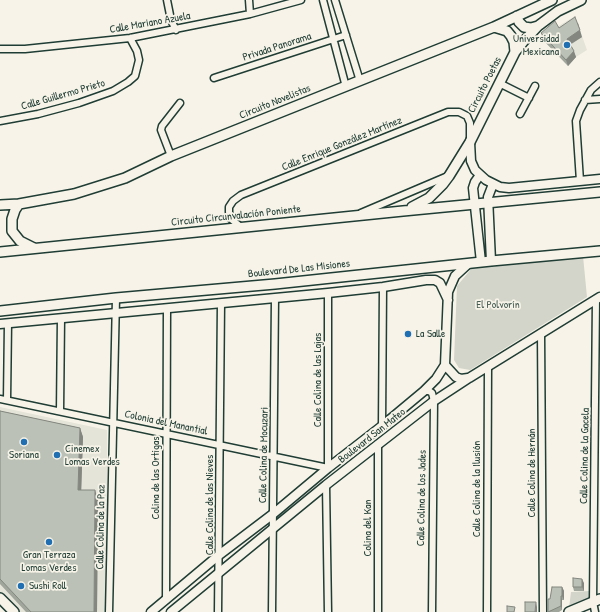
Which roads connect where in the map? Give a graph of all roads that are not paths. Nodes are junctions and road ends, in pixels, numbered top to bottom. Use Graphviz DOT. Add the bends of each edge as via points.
graph roads {
  1 [pos="167,0"];
  2 [pos="249,0"];
  3 [pos="301,0"];
  4 [pos="323,0"];
  5 [pos="335,0"];
  6 [pos="552,0"];
  7 [pos="581,0"];
  8 [pos="250,14"];
  9 [pos="517,16"];
  10 [pos="538,26"];
  11 [pos="494,27"];
  12 [pos="176,30"];
  13 [pos="346,35"];
  14 [pos="130,38"];
  15 [pos="333,39"];
  16 [pos="0,50"];
  17 [pos="515,52"];
  18 [pos="214,78"];
  19 [pos="360,81"];
  20 [pos="600,82"];
  21 [pos="499,83"];
  22 [pos="536,86"];
  23 [pos="346,87"];
  24 [pos="529,98"];
  25 [pos="600,99"];
  26 [pos="585,100"];
  27 [pos="180,103"];
  28 [pos="520,114"];
  29 [pos="0,122"];
  30 [pos="470,142"];
  31 [pos="171,156"];
  32 [pos="480,175"];
  33 [pos="449,176"];
  34 [pos="600,179"];
  35 [pos="580,181"];
  36 [pos="493,184"];
  37 [pos="600,192"];
  38 [pos="488,202"];
  39 [pos="19,204"];
  40 [pos="475,204"];
  41 [pos="0,205"];
  42 [pos="403,210"];
  43 [pos="355,215"];
  44 [pos="241,227"];
  45 [pos="38,249"];
  46 [pos="600,251"];
  47 [pos="0,252"];
  48 [pos="491,261"];
  49 [pos="481,262"];
  50 [pos="468,264"];
  51 [pos="383,287"];
  52 [pos="328,293"];
  53 [pos="116,298"];
  54 [pos="275,298"];
  55 [pos="598,298"];
  56 [pos="448,300"];
  57 [pos="221,303"];
  58 [pos="167,308"];
  59 [pos="0,311"];
  60 [pos="116,312"];
  61 [pos="60,318"];
  62 [pos="4,324"];
  63 [pos="541,333"];
  64 [pos="445,365"];
  65 [pos="488,367"];
  66 [pos="469,378"];
  67 [pos="424,391"];
  68 [pos="0,398"];
  69 [pos="7,400"];
  70 [pos="434,401"];
  71 [pos="60,411"];
  72 [pos="114,422"];
  73 [pos="382,426"];
  74 [pos="166,433"];
  75 [pos="378,444"];
  76 [pos="220,445"];
  77 [pos="274,456"];
  78 [pos="328,468"];
  79 [pos="326,486"];
  80 [pos="273,514"];
  81 [pos="273,529"];
  82 [pos="220,555"];
  83 [pos="219,573"];
  84 [pos="0,598"];
  85 [pos="166,600"];
  86 [pos="597,600"];
  87 [pos="14,612"];
  88 [pos="109,612"];
  89 [pos="151,612"];
  90 [pos="171,612"];
  91 [pos="218,612"];
  92 [pos="272,612"];
  93 [pos="328,612"];
  94 [pos="378,612"];
  95 [pos="432,612"];
  96 [pos="487,612"];
  97 [pos="543,612"];
  98 [pos="569,612"];
  99 [pos="595,612"];
  1 -- 12 [label="street"];
  2 -- 8 [label="street"];
  3 -- 8 [label="street, Calle Mariano Azuela"];
  4 -- 15 [label="street"];
  5 -- 13 [label="street"];
  6 -- 9 [label="main road, Circuito Novelistas"];
  7 -- 10 [label="main road, Circuito Poetas" via="558,11"];
  8 -- 12 [label="street, Calle Mariano Azuela"];
  9 -- 10 [label="main road" via="524,27"];
  9 -- 11 [label="main road, Circuito Novelistas"];
  10 -- 17 [label="main road, Circuito Poetas"];
  11 -- 17 [label="main road" via="507,31 514,42"];
  11 -- 19 [label="main road, Circuito Novelistas"];
  12 -- 14 [label="street, Calle Mariano Azuela"];
  13 -- 15 [label="street, Privada Panorama"];
  13 -- 19 [label="street"];
  14 -- 16 [label="street, Calle Mariano Azuela"];
  14 -- 29 [label="street, Calle Guillermo Prieto" via="139,60 135,76 128,82 113,91 79,103"];
  15 -- 18 [label="street, Privada Panorama"];
  15 -- 23 [label="street"];
  17 -- 21 [label="main road, Circuito Poetas"];
  19 -- 23 [label="main road, Circuito Novelistas"];
  20 -- 26 [label="street"];
  21 -- 24 [label="street"];
  21 -- 30 [label="main road, Circuito Poetas"];
  22 -- 24 [label="street"];
  23 -- 31 [label="main road, Circuito Novelistas"];
  24 -- 28 [label="street"];
  25 -- 26 [label="street"];
  26 -- 35 [label="street" via="576,121"];
  27 -- 31 [label="street" via="161,130"];
  30 -- 32 [label="street" via="471,161"];
  30 -- 33 [label="main road, Circuito Poetas"];
  30 -- 44 [label="street, Calle Enrique González Martínez" via="470,123 466,116 459,112 448,112 241,195 229,207 231,219"];
  31 -- 39 [label="main road, Circuito Novelistas" via="125,178 74,194"];
  32 -- 36 [label="street"];
  32 -- 40 [label="street" via="473,188"];
  33 -- 42 [label="main road, Circuito Poetas" via="429,198"];
  33 -- 43 [label="street"];
  34 -- 35 [label="street"];
  35 -- 36 [label="street" via="509,188"];
  36 -- 38 [label="street"];
  37 -- 38 [label="main road, Circuito Circunvalación Poniente"];
  38 -- 40 [label="main road, Circuito Circunvalación Poniente"];
  38 -- 48 [label="street"];
  39 -- 41 [label="main road, Circuito Novelistas"];
  39 -- 45 [label="main road" via="12,219 12,231 24,244"];
  40 -- 42 [label="main road, Circuito Circunvalación Poniente"];
  40 -- 49 [label="street"];
  42 -- 43 [label="main road, Circuito Circunvalación Poniente"];
  43 -- 44 [label="main road, Circuito Circunvalación Poniente"];
  44 -- 45 [label="main road, Circuito Circunvalación Poniente"];
  45 -- 47 [label="main road, Circuito Circunvalación Poniente"];
  46 -- 48 [label="main road, Boulevard De Las Misiones"];
  48 -- 49 [label="main road, Boulevard De Las Misiones"];
  49 -- 50 [label="main road, Boulevard De Las Misiones"];
  50 -- 53 [label="main road, Boulevard De Las Misiones"];
  50 -- 56 [label="street" via="451,283"];
  51 -- 52 [label="street"];
  51 -- 56 [label="street" via="435,280 440,283"];
  51 -- 73 [label="street"];
  52 -- 54 [label="street"];
  52 -- 78 [label="street, Calle Colina de las Lajas"];
  53 -- 59 [label="main road, Boulevard De Las Misiones"];
  53 -- 60 [label="street, Calle Colina de la Paz"];
  54 -- 57 [label="street"];
  54 -- 77 [label="street, Calle Colina de Mocuzari"];
  55 -- 63 [label="street, Boulevard San Mateo"];
  55 -- 86 [label="street, Calle Colina de la Gacela"];
  56 -- 64 [label="street"];
  57 -- 58 [label="street"];
  57 -- 76 [label="street, Calle Colina de las Nieves"];
  58 -- 60 [label="street"];
  58 -- 74 [label="street, Colina de las Ortigas"];
  60 -- 61 [label="street"];
  60 -- 72 [label="street, Calle Colina de la Paz"];
  61 -- 62 [label="street"];
  61 -- 71 [label="street"];
  62 -- 69 [label="street"];
  63 -- 65 [label="street, Boulevard San Mateo"];
  63 -- 97 [label="street, Calle Colina de Hernán"];
  64 -- 66 [label="street" via="456,377"];
  64 -- 67 [label="street, Boulevard San Mateo"];
  65 -- 66 [label="street, Boulevard San Mateo"];
  65 -- 96 [label="street, Calle Colina de la Ilusión"];
  66 -- 70 [label="street, Boulevard San Mateo"];
  67 -- 70 [label="street" via="432,393"];
  67 -- 73 [label="street, Boulevard San Mateo"];
  68 -- 69 [label="street, Colonia del Manantial"];
  69 -- 71 [label="street, Colonia del Manantial"];
  70 -- 75 [label="street, Boulevard San Mateo"];
  70 -- 95 [label="street, Calle Colina de los Jades"];
  71 -- 72 [label="street, Colonia del Manantial"];
  72 -- 74 [label="street, Colonia del Manantial"];
  72 -- 88 [label="street, Calle Colina de la Paz"];
  73 -- 78 [label="street, Boulevard San Mateo"];
  74 -- 76 [label="street, Colonia del Manantial"];
  74 -- 85 [label="street, Colina de las Ortigas"];
  75 -- 79 [label="street, Boulevard San Mateo"];
  75 -- 94 [label="street, Colina del Kan"];
  76 -- 77 [label="street, Colonia del Manantial"];
  76 -- 82 [label="street, Calle Colina de las Nieves"];
  77 -- 78 [label="street, Colonia del Manantial"];
  77 -- 80 [label="street, Calle Colina de Mocuzari"];
  78 -- 80 [label="street, Boulevard San Mateo"];
  79 -- 81 [label="street, Boulevard San Mateo"];
  79 -- 93 [label="street"];
  80 -- 81 [label="street, Calle Colina de Mocuzari"];
  80 -- 82 [label="street, Boulevard San Mateo"];
  81 -- 83 [label="street, Boulevard San Mateo"];
  81 -- 92 [label="street, Calle Colina de Mocuzari"];
  82 -- 83 [label="street, Calle Colina de las Nieves"];
  82 -- 85 [label="street, Boulevard San Mateo"];
  83 -- 90 [label="street, Boulevard San Mateo"];
  83 -- 91 [label="street, Calle Colina de las Nieves"];
  84 -- 87 [label="main road"];
  85 -- 89 [label="street, Boulevard San Mateo"];
  86 -- 98 [label="main road"];
  86 -- 99 [label="street, Calle Colina de la Gacela"];
}
